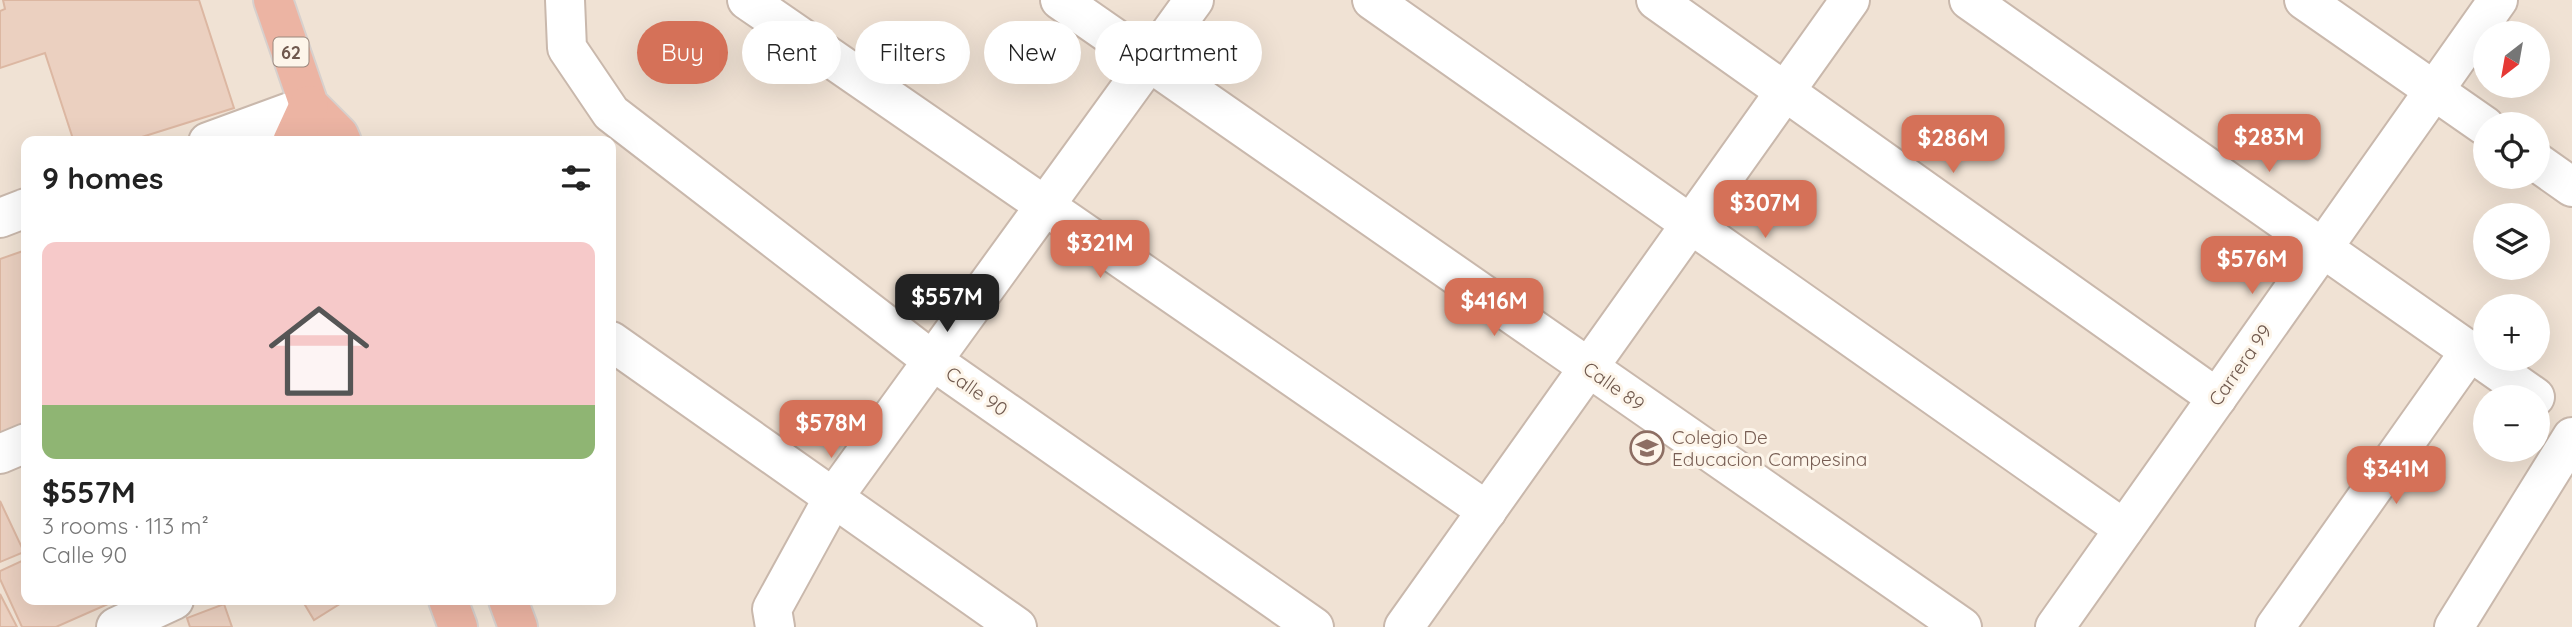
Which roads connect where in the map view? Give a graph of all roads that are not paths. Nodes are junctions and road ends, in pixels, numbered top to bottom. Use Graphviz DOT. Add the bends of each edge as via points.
graph roads {
  1 [pos="273,0"];
  2 [pos="565,0"];
  3 [pos="747,0"];
  4 [pos="1060,0"];
  5 [pos="1194,0"];
  6 [pos="1372,0"];
  7 [pos="1656,0"];
  8 [pos="1850,0"];
  9 [pos="1969,0"];
  10 [pos="2304,0"];
  11 [pos="2498,0"];
  12 [pos="1179,21"];
  13 [pos="1095,24"];
  14 [pos="1133,84"];
  15 [pos="1181,84"];
  16 [pos="2434,90"];
  17 [pos="1785,92"];
  18 [pos="309,105"];
  19 [pos="2473,118"];
  20 [pos="224,136"];
  21 [pos="295,136"];
  22 [pos="339,136"];
  23 [pos="2550,171"];
  24 [pos="2572,187"];
  25 [pos="1045,206"];
  26 [pos="21,210"];
  27 [pos="0,218"];
  28 [pos="1691,224"];
  29 [pos="2322,248"];
  30 [pos="616,345"];
  31 [pos="2470,351"];
  32 [pos="933,361"];
  33 [pos="1589,368"];
  34 [pos="2518,385"];
  35 [pos="2217,398"];
  36 [pos="2550,408"];
  37 [pos="2572,423"];
  38 [pos="2572,437"];
  39 [pos="21,445"];
  40 [pos="0,454"];
  41 [pos="833,498"];
  42 [pos="1487,511"];
  43 [pos="2124,529"];
  44 [pos="163,605"];
  45 [pos="450,605"];
  46 [pos="510,605"];
  47 [pos="116,627"];
  48 [pos="458,627"];
  49 [pos="518,627"];
  50 [pos="775,627"];
  51 [pos="1017,627"];
  52 [pos="1314,627"];
  53 [pos="1404,627"];
  54 [pos="1962,627"];
  55 [pos="2055,627"];
  56 [pos="2276,627"];
  57 [pos="2454,627"];
  1 -- 18 [label="highway, 62"];
  2 -- 32 [label="street, Calle 90" via="567,48 611,113"];
  3 -- 25 [label="street"];
  4 -- 13 [label="street, Calle 89"];
  5 -- 12 [label="street"];
  6 -- 28 [label="street"];
  7 -- 17 [label="street"];
  8 -- 17 [label="street"];
  9 -- 29 [label="street"];
  10 -- 16 [label="street"];
  11 -- 16 [label="street, Carrera 99"];
  14 -- 25 [label="street"];
  15 -- 33 [label="street, Calle 89"];
  16 -- 19 [label="street"];
  16 -- 29 [label="street, Carrera 99"];
  17 -- 28 [label="street"];
  17 -- 35 [label="street"];
  18 -- 20 [label="street"];
  18 -- 21 [label="highway"];
  18 -- 22 [label="highway, 62"];
  23 -- 24 [label="street"];
  25 -- 32 [label="street"];
  25 -- 42 [label="street"];
  26 -- 27 [label="street"];
  28 -- 33 [label="street"];
  28 -- 43 [label="street"];
  29 -- 31 [label="street"];
  29 -- 35 [label="street, Carrera 99"];
  30 -- 41 [label="street"];
  31 -- 34 [label="street"];
  31 -- 56 [label="street"];
  32 -- 41 [label="street"];
  32 -- 52 [label="street, Calle 90"];
  33 -- 42 [label="street"];
  33 -- 54 [label="street, Calle 89"];
  35 -- 43 [label="street, Carrera 99"];
  36 -- 37 [label="street"];
  38 -- 57 [label="street"];
  39 -- 40 [label="street"];
  41 -- 50 [label="street" via="772,609"];
  41 -- 51 [label="street"];
  42 -- 53 [label="street"];
  43 -- 55 [label="street, Carrera 99"];
  44 -- 47 [label="street"];
  45 -- 48 [label="highway"];
  46 -- 49 [label="highway"];
}
